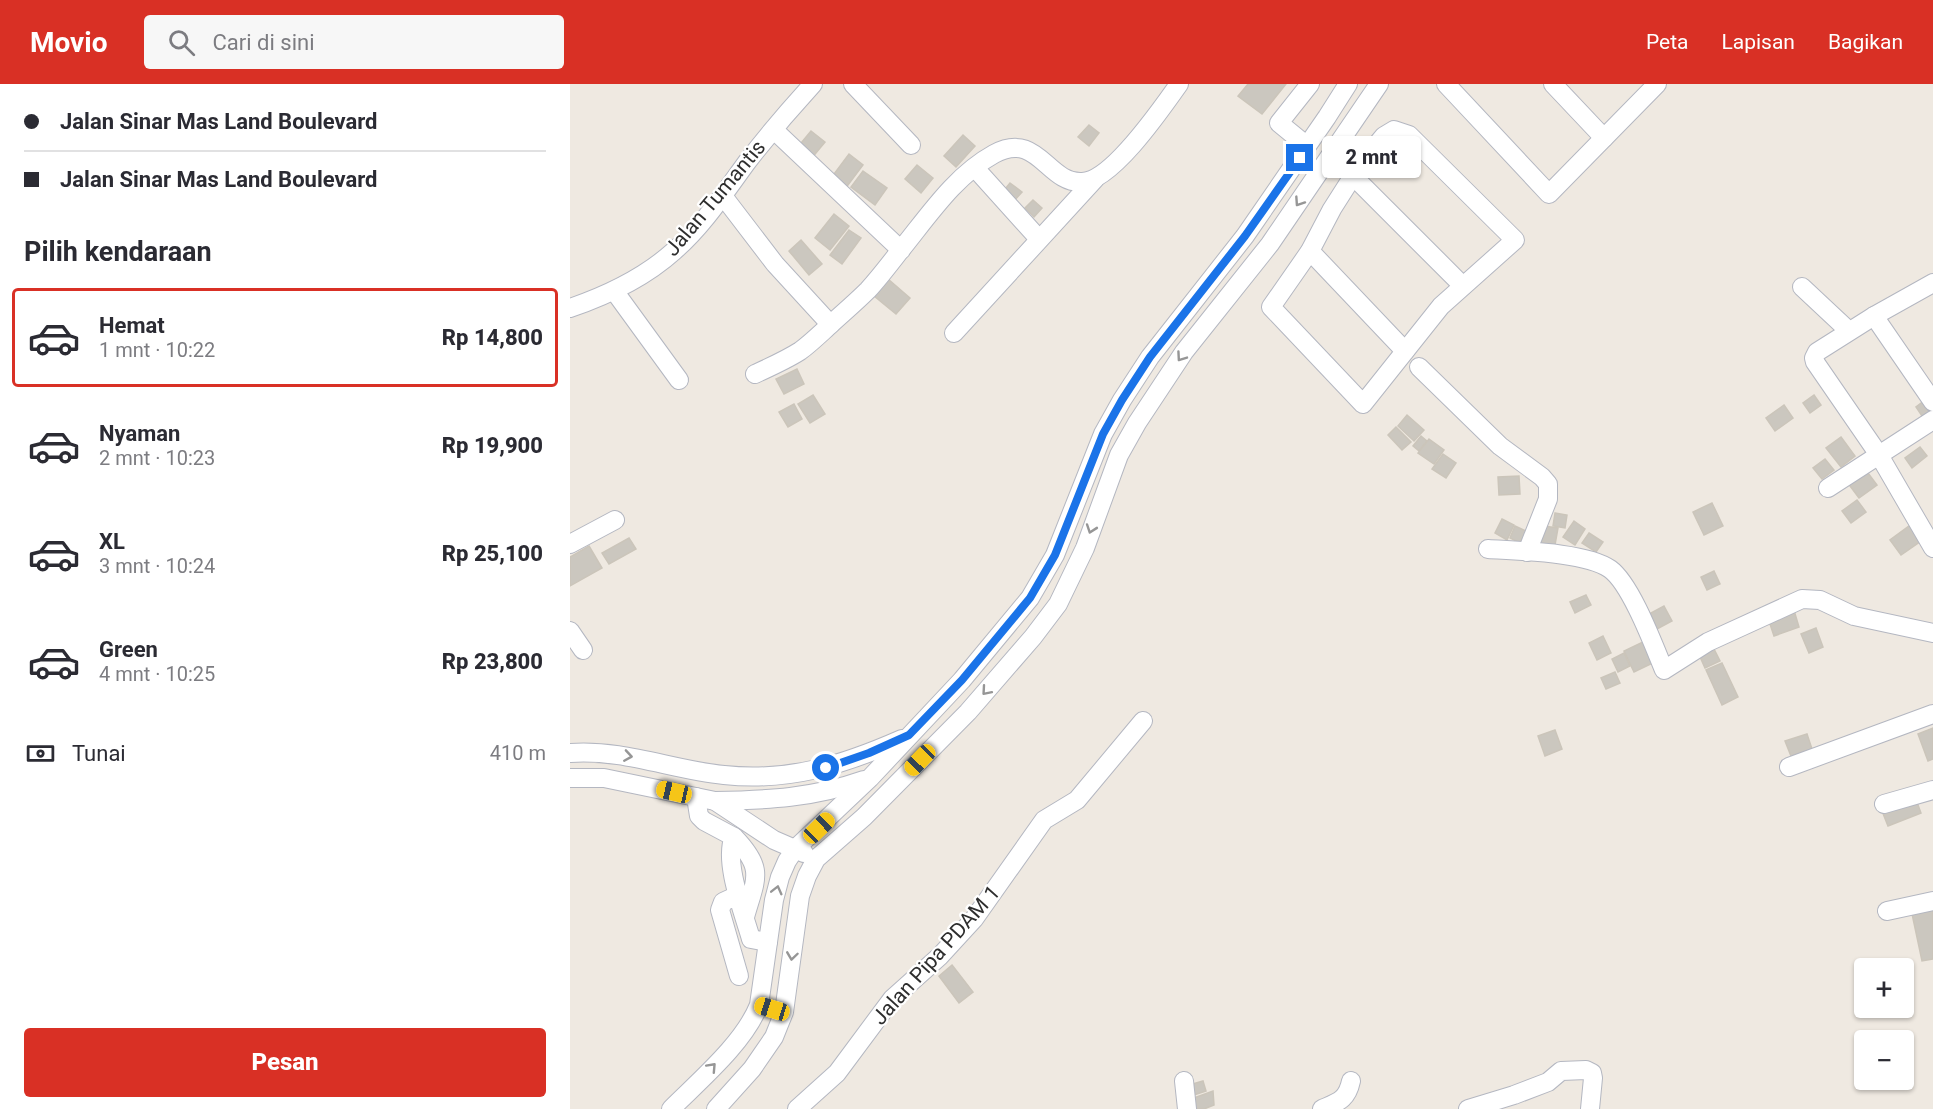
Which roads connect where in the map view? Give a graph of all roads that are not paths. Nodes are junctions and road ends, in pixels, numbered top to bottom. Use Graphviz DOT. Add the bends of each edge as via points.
graph roads {
  1 [pos="813,84"];
  2 [pos="853,84"];
  3 [pos="1179,84"];
  4 [pos="1310,84"];
  5 [pos="1348,84"];
  6 [pos="1379,84"];
  7 [pos="1446,84"];
  8 [pos="1553,84"];
  9 [pos="1657,84"];
  10 [pos="1327,117"];
  11 [pos="1347,129"];
  12 [pos="774,130"];
  13 [pos="1604,138"];
  14 [pos="911,145"];
  15 [pos="1307,146"];
  16 [pos="1337,146"];
  17 [pos="975,168"];
  18 [pos="1357,170"];
  19 [pos="1095,178"];
  20 [pos="723,196"];
  21 [pos="1040,239"];
  22 [pos="901,250"];
  23 [pos="1310,251"];
  24 [pos="1933,283"];
  25 [pos="1463,286"];
  26 [pos="1802,287"];
  27 [pos="615,291"];
  28 [pos="570,308"];
  29 [pos="1874,316"];
  30 [pos="830,324"];
  31 [pos="1849,331"];
  32 [pos="954,333"];
  33 [pos="1405,351"];
  34 [pos="1419,367"];
  35 [pos="755,374"];
  36 [pos="679,380"];
  37 [pos="1933,402"];
  38 [pos="1933,420"];
  39 [pos="1880,455"];
  40 [pos="1828,488"];
  41 [pos="615,520"];
  42 [pos="570,544"];
  43 [pos="1933,548"];
  44 [pos="1488,549"];
  45 [pos="1527,552"];
  46 [pos="570,631"];
  47 [pos="1933,633"];
  48 [pos="583,650"];
  49 [pos="1933,714"];
  50 [pos="1143,721"];
  51 [pos="909,735"];
  52 [pos="935,746"];
  53 [pos="570,753"];
  54 [pos="1789,767"];
  55 [pos="779,776"];
  56 [pos="570,778"];
  57 [pos="870,778"];
  58 [pos="1933,790"];
  59 [pos="696,797"];
  60 [pos="781,799"];
  61 [pos="715,801"];
  62 [pos="1884,804"];
  63 [pos="734,837"];
  64 [pos="795,849"];
  65 [pos="816,859"];
  66 [pos="738,895"];
  67 [pos="1933,901"];
  68 [pos="1887,911"];
  69 [pos="745,917"];
  70 [pos="760,940"];
  71 [pos="759,1005"];
  72 [pos="784,1012"];
  73 [pos="1184,1081"];
  74 [pos="1350,1081"];
  75 [pos="672,1109"];
  76 [pos="716,1109"];
  77 [pos="797,1109"];
  78 [pos="1187,1109"];
  79 [pos="1322,1109"];
  80 [pos="1468,1109"];
  81 [pos="1590,1109"];
  1 -- 12 [label="street, Jalan Tumantis"];
  2 -- 14 [label="street"];
  3 -- 19 [label="street" via="1138,139 1108,171"];
  4 -- 15 [label="street" via="1279,123"];
  5 -- 10 [label="street"];
  6 -- 11 [label="street"];
  7 -- 13 [label="street" via="1548,194"];
  8 -- 13 [label="street"];
  9 -- 13 [label="street"];
  10 -- 11 [label="street"];
  10 -- 15 [label="street"];
  11 -- 16 [label="street"];
  12 -- 20 [label="street, Jalan Tumantis"];
  12 -- 22 [label="street"];
  15 -- 51 [label="street" via="1122,400 1099,445 1055,555 1030,598 962,680"];
  16 -- 18 [label="street"];
  16 -- 52 [label="street, one-way" via="1270,244 1184,352 1137,423 1119,455 1085,548 1058,604"];
  17 -- 19 [label="street" via="996,153 1020,148 1033,152 1071,181 1084,183"];
  17 -- 21 [label="street"];
  17 -- 22 [label="street" via="938,202"];
  18 -- 23 [label="street"];
  18 -- 25 [label="street"];
  18 -- 25 [label="street" via="1384,136 1394,130 1409,135 1515,240"];
  19 -- 21 [label="street"];
  20 -- 27 [label="street, Jalan Tumantis" via="676,250"];
  20 -- 30 [label="street" via="775,264"];
  21 -- 32 [label="street"];
  22 -- 30 [label="street" via="868,290"];
  23 -- 33 [label="street"];
  23 -- 33 [label="street" via="1271,307 1363,404"];
  24 -- 29 [label="street"];
  25 -- 33 [label="street" via="1441,306"];
  26 -- 31 [label="street"];
  27 -- 28 [label="street, Jalan Tumantis"];
  27 -- 36 [label="street"];
  29 -- 31 [label="street"];
  29 -- 37 [label="street"];
  30 -- 35 [label="street" via="799,351"];
  31 -- 39 [label="street" via="1817,352 1815,362"];
  34 -- 45 [label="street" via="1500,446 1548,483 1548,499"];
  38 -- 39 [label="street"];
  39 -- 40 [label="street"];
  39 -- 43 [label="street"];
  41 -- 42 [label="street"];
  44 -- 45 [label="street"];
  45 -- 47 [label="street" via="1576,558 1611,570 1629,592 1664,670 1708,642 1802,600 1820,600 1854,616"];
  46 -- 48 [label="street"];
  49 -- 54 [label="street"];
  50 -- 77 [label="street, Jalan Pipa PDAM 1" via="1077,800 1044,820 974,919 892,999 837,1073"];
  51 -- 55 [label="street" via="826,768"];
  51 -- 57 [label="street"];
  52 -- 57 [label="street"];
  52 -- 65 [label="street"];
  53 -- 55 [label="street, one-way" via="618,754 723,775"];
  55 -- 60 [label="street"];
  56 -- 59 [label="street" via="604,778"];
  57 -- 60 [label="street" via="836,790"];
  57 -- 64 [label="street"];
  58 -- 62 [label="street"];
  59 -- 61 [label="street"];
  59 -- 63 [label="street" via="699,816"];
  60 -- 61 [label="street"];
  61 -- 64 [label="street" via="774,840"];
  63 -- 66 [label="street" via="731,855"];
  63 -- 69 [label="street" via="754,864 755,881"];
  64 -- 65 [label="street"];
  70 -- 64 [label="street, one-way" via="780,876"];
  65 -- 72 [label="street, one-way" via="800,897"];
  66 -- 69 [label="street"];
  66 -- 70 [label="street" via="723,902 720,910 737,968"];
  67 -- 68 [label="street"];
  69 -- 70 [label="street"];
  70 -- 71 [label="street"];
  71 -- 72 [label="street"];
  75 -- 71 [label="street, one-way" via="745,1031"];
  72 -- 76 [label="street" via="774,1037"];
  73 -- 78 [label="street"];
  74 -- 79 [label="street" via="1346,1096"];
  80 -- 81 [label="street" via="1548,1082 1561,1071 1586,1070 1593,1078"];
}
